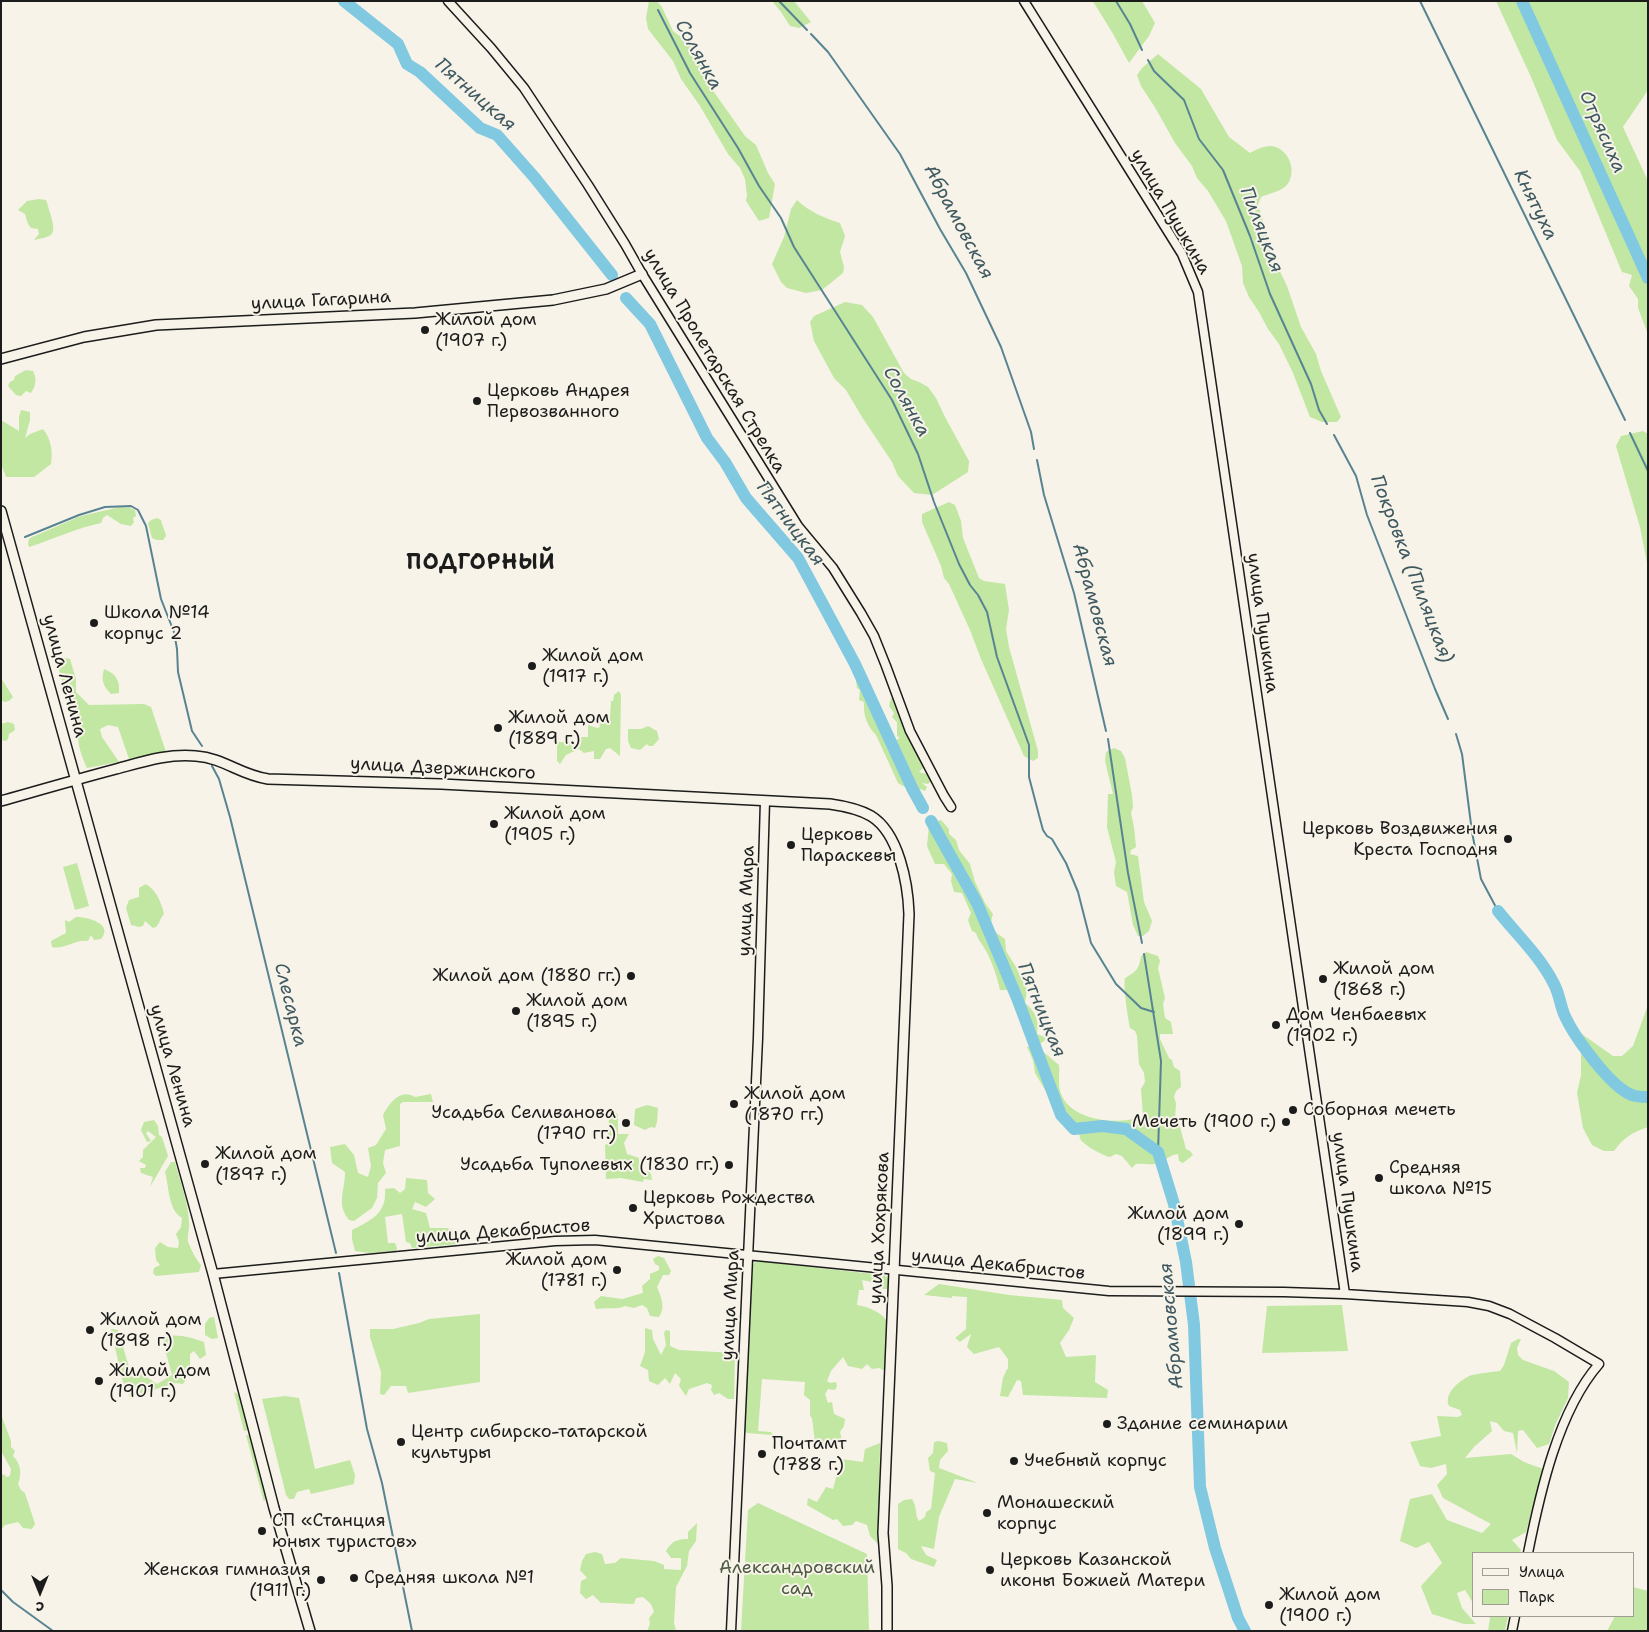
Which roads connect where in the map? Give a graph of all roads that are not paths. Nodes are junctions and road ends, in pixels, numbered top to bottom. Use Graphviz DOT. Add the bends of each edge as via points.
graph roads {
  1 [pos="448,1"];
  2 [pos="1024,1"];
  3 [pos="642,274"];
  4 [pos="1,360"];
  5 [pos="1,511"];
  6 [pos="76,780"];
  7 [pos="1,801"];
  8 [pos="765,801"];
  9 [pos="951,807"];
  10 [pos="886,830"];
  11 [pos="749,1254"];
  12 [pos="895,1270"];
  13 [pos="214,1274"];
  14 [pos="1345,1294"];
  15 [pos="1528,1552"];
  16 [pos="1515,1617"];
  17 [pos="310,1631"];
  18 [pos="731,1631"];
  19 [pos="887,1631"];
  20 [pos="1512,1631"];
  1 -- 3 [label="street, улица Пролетарская Стрелка" via="524,88"];
  2 -- 14 [label="street, улица Пушкина" via="1182,254 1198,292"];
  3 -- 4 [label="main road, улица Гагарина" via="606,289 553,300 415,313 156,325 91,336"];
  3 -- 9 [label="street, улица Пролетарская Стрелка" via="798,526 833,568 862,613 910,731"];
  5 -- 6 [label="main road, улица Ленина"];
  6 -- 7 [label="main road, улица Дзержинского"];
  6 -- 8 [label="main road, улица Дзержинского" via="157,759 194,755 213,758 242,772 268,779 441,784"];
  6 -- 13 [label="main road, улица Ленина"];
  8 -- 10 [label="main road, улица Дзержинского" via="830,804 854,809 871,816"];
  8 -- 11 [label="street, улица Мира"];
  10 -- 12 [label="main road, улица Хохрякова" via="902,870 909,902"];
  11 -- 12 [label="street, улица Декабристов"];
  11 -- 13 [label="street, улица Декабристов" via="617,1241 555,1240"];
  11 -- 18 [label="street, улица Мира"];
  12 -- 14 [label="street, улица Декабристов" via="1109,1291"];
  12 -- 19 [label="main road, улица Хохрякова" via="883,1533 888,1592"];
  13 -- 17 [label="main road, улица Ленина" via="274,1508"];
  14 -- 15 [label="street" via="1489,1306 1525,1322 1599,1364 1582,1387 1568,1415 1540,1500"];
  16 -- 20 [label="street"];
}
